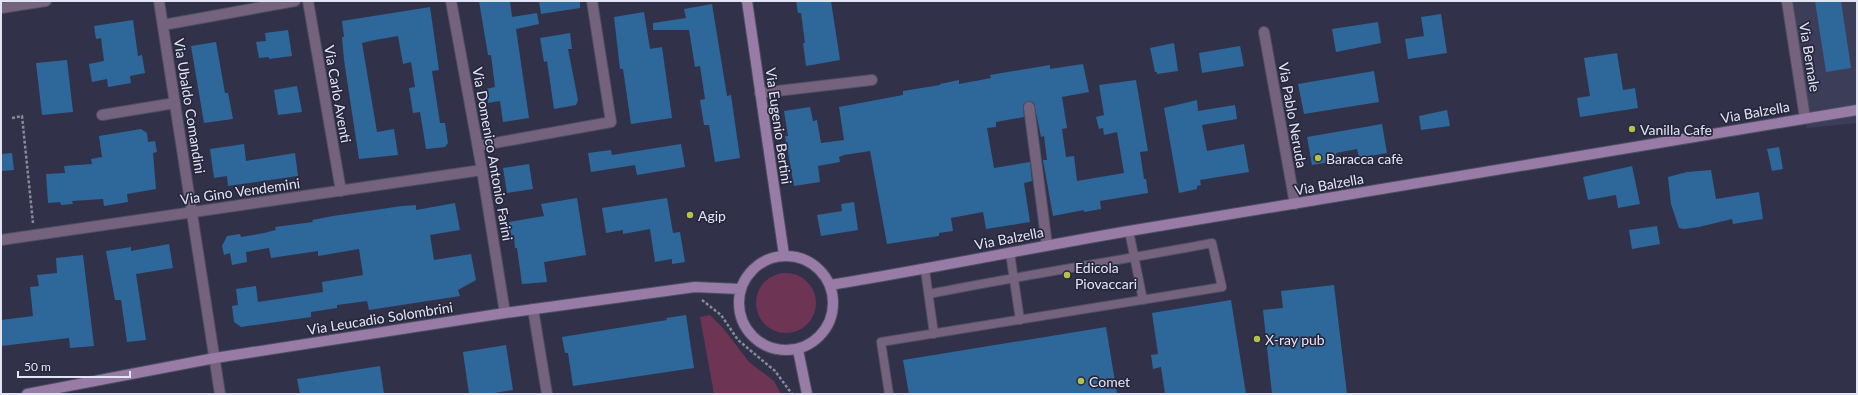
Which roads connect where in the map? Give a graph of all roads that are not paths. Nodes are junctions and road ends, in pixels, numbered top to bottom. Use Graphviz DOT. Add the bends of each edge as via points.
graph roads {
  1 [pos="46,1"];
  2 [pos="159,1"];
  3 [pos="295,1"];
  4 [pos="308,1"];
  5 [pos="452,1"];
  6 [pos="592,1"];
  7 [pos="747,1"];
  8 [pos="1787,1"];
  9 [pos="1,8"];
  10 [pos="163,25"];
  11 [pos="1264,32"];
  12 [pos="872,80"];
  13 [pos="760,93"];
  14 [pos="175,103"];
  15 [pos="1029,107"];
  16 [pos="1857,110"];
  17 [pos="102,115"];
  18 [pos="1805,118"];
  19 [pos="478,146"];
  20 [pos="482,170"];
  21 [pos="341,191"];
  22 [pos="1295,204"];
  23 [pos="192,212"];
  24 [pos="1129,231"];
  25 [pos="1,240"];
  26 [pos="1047,245"];
  27 [pos="1010,253"];
  28 [pos="784,256"];
  29 [pos="1134,258"];
  30 [pos="925,270"];
  31 [pos="1014,276"];
  32 [pos="830,285"];
  33 [pos="740,289"];
  34 [pos="929,294"];
  35 [pos="1143,300"];
  36 [pos="533,309"];
  37 [pos="506,313"];
  38 [pos="1020,320"];
  39 [pos="934,334"];
  40 [pos="798,350"];
  41 [pos="215,358"];
  42 [pos="27,394"];
  43 [pos="220,394"];
  44 [pos="547,394"];
  45 [pos="807,394"];
  46 [pos="889,394"];
  1 -- 9 [label="street"];
  2 -- 10 [label="street, Via Ubaldo Comandini"];
  3 -- 10 [label="street"];
  4 -- 21 [label="street, Via Carlo Aventi"];
  5 -- 19 [label="street, Via Domenico Antonio Farini"];
  6 -- 19 [label="street" via="611,122"];
  7 -- 13 [label="street, Via Eugenio Bertini"];
  8 -- 18 [label="street, Via Bernale"];
  10 -- 14 [label="street, Via Ubaldo Comandini"];
  11 -- 22 [label="street, Via Pablo Neruda"];
  12 -- 13 [label="street"];
  13 -- 28 [label="street, Via Eugenio Bertini"];
  14 -- 17 [label="street"];
  14 -- 23 [label="street, Via Ubaldo Comandini"];
  15 -- 26 [label="street"];
  16 -- 18 [label="street, Via Balzella"];
  18 -- 22 [label="street, Via Balzella"];
  19 -- 20 [label="street, Via Domenico Antonio Farini"];
  20 -- 21 [label="street, Via Gino Vendemini"];
  20 -- 37 [label="street, Via Domenico Antonio Farini"];
  21 -- 23 [label="street, Via Gino Vendemini"];
  22 -- 24 [label="street, Via Balzella"];
  23 -- 25 [label="street, Via Gino Vendemini"];
  23 -- 41 [label="street, Via Ubaldo Comandini"];
  24 -- 26 [label="street, Via Balzella"];
  24 -- 29 [label="lane"];
  26 -- 27 [label="street, Via Balzella"];
  27 -- 30 [label="street, Via Balzella"];
  27 -- 31 [label="lane"];
  28 -- 32 [label="street" via="799,257 812,263 823,273"];
  28 -- 33 [label="street" via="770,258 757,265 746,276"];
  29 -- 31 [label="lane"];
  29 -- 35 [label="lane"];
  29 -- 35 [label="lane" via="1212,243 1222,287"];
  30 -- 32 [label="street, Via Balzella"];
  30 -- 34 [label="lane"];
  31 -- 34 [label="lane"];
  31 -- 38 [label="lane"];
  32 -- 40 [label="street" via="834,301 832,317 813,343"];
  33 -- 36 [label="street, Via Leucadio Solombrini" via="695,287"];
  33 -- 40 [label="street" via="738,306 742,322 751,337 776,350"];
  34 -- 39 [label="lane"];
  35 -- 38 [label="lane"];
  36 -- 37 [label="street, Via Leucadio Solombrini"];
  36 -- 44 [label="street"];
  37 -- 41 [label="street, Via Leucadio Solombrini"];
  38 -- 39 [label="lane"];
  39 -- 46 [label="lane" via="881,342"];
  40 -- 45 [label="street"];
  41 -- 42 [label="street, Via Leucadio Solombrini"];
  41 -- 43 [label="street, Via Ubaldo Comandini"];
}
